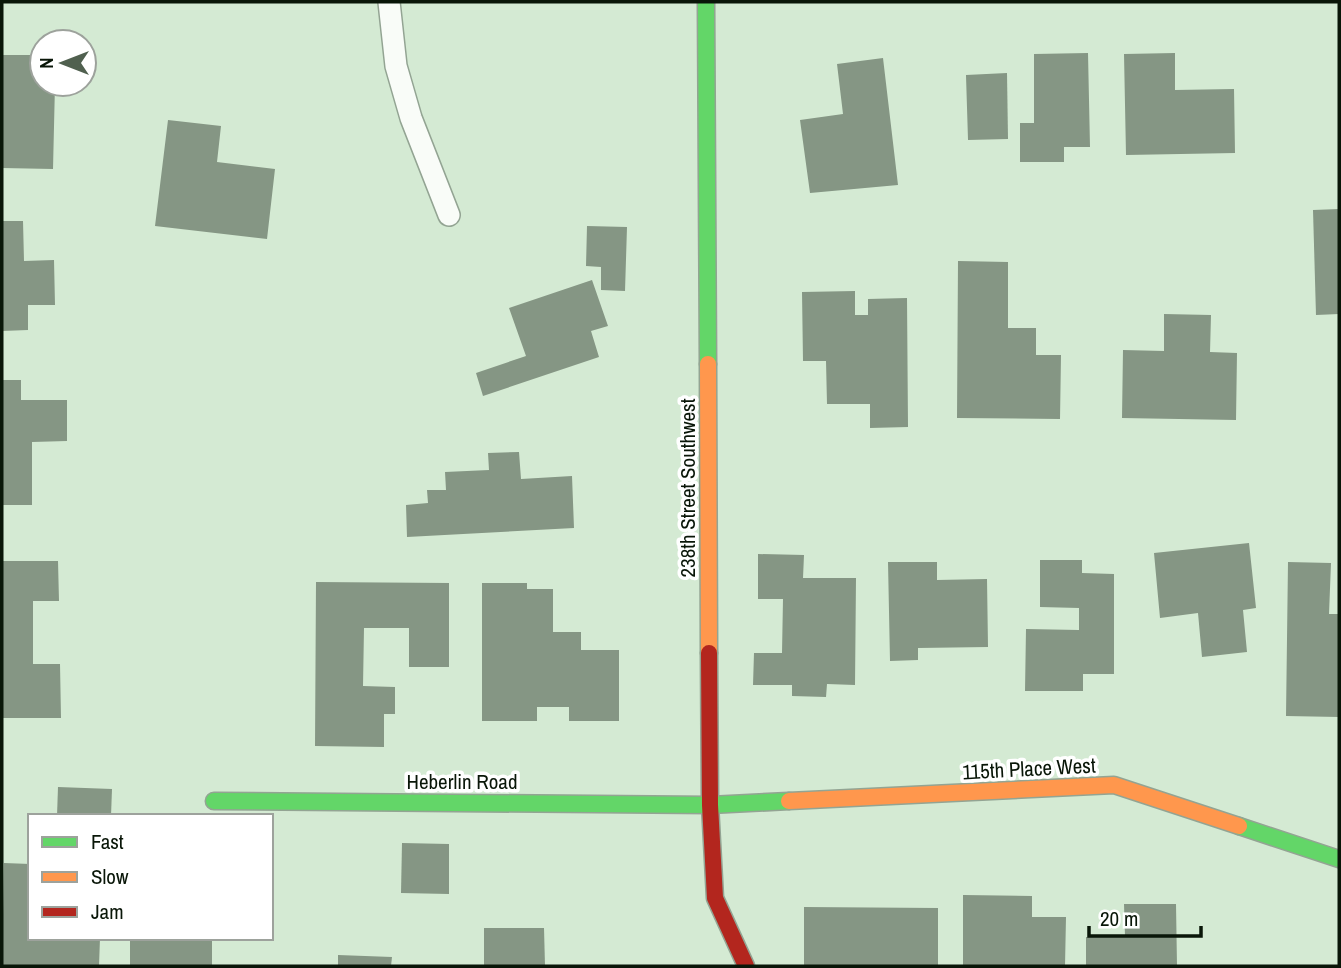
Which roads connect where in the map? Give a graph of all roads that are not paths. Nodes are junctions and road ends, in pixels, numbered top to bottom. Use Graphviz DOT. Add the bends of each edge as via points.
graph roads {
  1 [pos="389,2"];
  2 [pos="706,2"];
  3 [pos="449,215"];
  4 [pos="214,801"];
  5 [pos="710,805"];
  6 [pos="1339,859"];
  7 [pos="746,966"];
  1 -- 3 [label="lane" via="396,66"];
  2 -- 5 [label="street, 238th Street Southwest"];
  4 -- 5 [label="street, Heberlin Road"];
  5 -- 6 [label="street, 115th Place West" via="1114,785"];
  5 -- 7 [label="street, 238th Street Southwest" via="715,898"];
}
